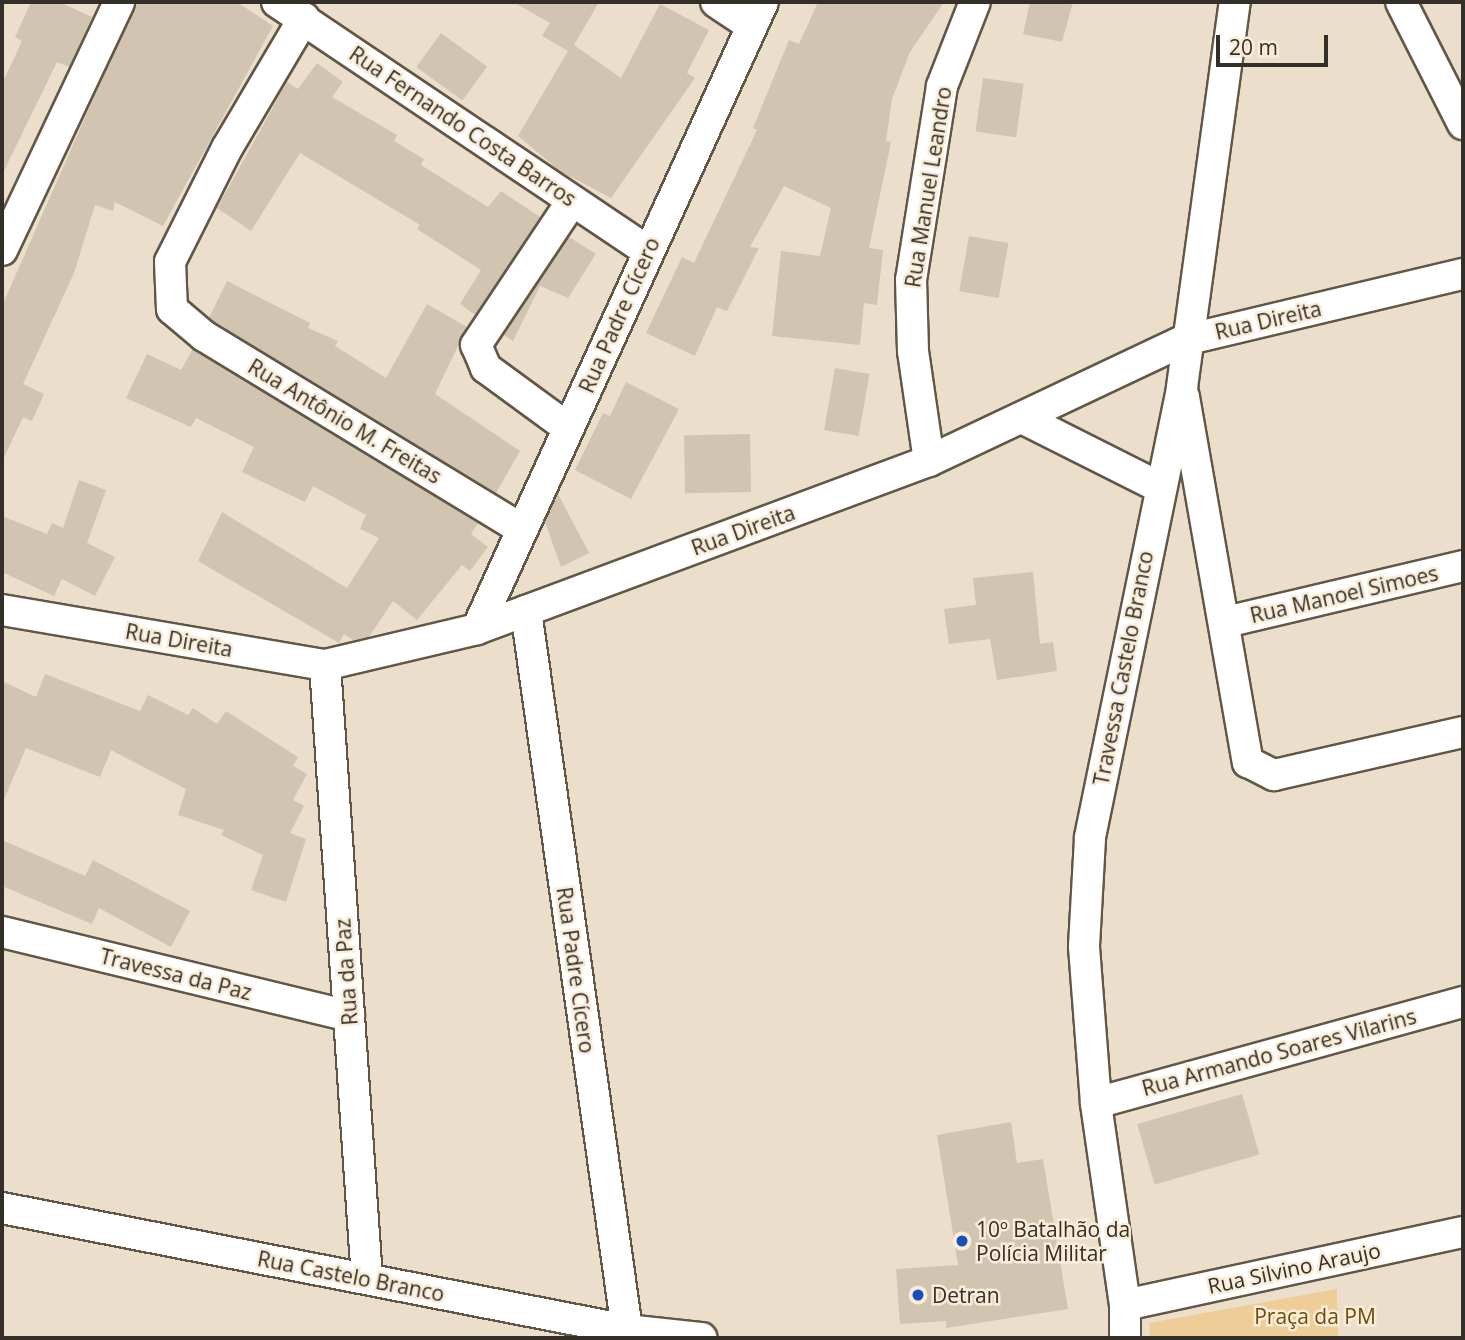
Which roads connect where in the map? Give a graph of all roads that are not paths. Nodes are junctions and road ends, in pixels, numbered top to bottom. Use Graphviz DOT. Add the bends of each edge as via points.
graph roads {
  1 [pos="119,2"];
  2 [pos="277,2"];
  3 [pos="716,2"];
  4 [pos="975,2"];
  5 [pos="1235,2"];
  6 [pos="1401,2"];
  7 [pos="758,14"];
  8 [pos="304,18"];
  9 [pos="1463,124"];
  10 [pos="572,201"];
  11 [pos="2,250"];
  12 [pos="648,251"];
  13 [pos="1463,274"];
  14 [pos="1185,340"];
  15 [pos="1182,387"];
  16 [pos="1024,419"];
  17 [pos="568,428"];
  18 [pos="929,461"];
  19 [pos="1159,487"];
  20 [pos="522,529"];
  21 [pos="1463,566"];
  22 [pos="2,610"];
  23 [pos="526,611"];
  24 [pos="1226,622"];
  25 [pos="478,629"];
  26 [pos="325,665"];
  27 [pos="1463,732"];
  28 [pos="2,932"];
  29 [pos="1463,1002"];
  30 [pos="349,1016"];
  31 [pos="1096,1103"];
  32 [pos="2,1208"];
  33 [pos="1463,1232"];
  34 [pos="368,1279"];
  35 [pos="1125,1305"];
  36 [pos="627,1330"];
  37 [pos="702,1338"];
  38 [pos="1125,1338"];
  1 -- 11 [label="street"];
  2 -- 8 [label="street, Rua Fernando Costa Barros"];
  3 -- 7 [label="street"];
  4 -- 18 [label="street, Rua Manuel Leandro" via="942,86 911,280 913,351"];
  5 -- 14 [label="street, Travessa Castelo Branco"];
  6 -- 9 [label="street"];
  7 -- 12 [label="street, Rua Padre Cícero"];
  8 -- 10 [label="street, Rua Fernando Costa Barros"];
  8 -- 20 [label="street, Rua Antônio M. Freitas" via="227,148 170,262 172,309 204,336"];
  10 -- 12 [label="street, Rua Fernando Costa Barros"];
  10 -- 17 [label="street" via="476,345 486,368"];
  12 -- 17 [label="street, Rua Padre Cícero"];
  13 -- 14 [label="street, Rua Direita"];
  14 -- 15 [label="street, Travessa Castelo Branco"];
  14 -- 16 [label="street, Rua Direita"];
  15 -- 19 [label="street, Travessa Castelo Branco"];
  15 -- 24 [label="street"];
  16 -- 18 [label="street, Rua Direita"];
  16 -- 19 [label="street"];
  17 -- 20 [label="street, Rua Padre Cícero"];
  18 -- 23 [label="street, Rua Direita"];
  19 -- 31 [label="street, Travessa Castelo Branco" via="1090,837 1084,946"];
  20 -- 25 [label="street, Rua Padre Cícero"];
  21 -- 24 [label="street, Rua Manoel Simoes"];
  22 -- 26 [label="street, Rua Direita"];
  23 -- 25 [label="street, Rua Direita"];
  23 -- 36 [label="street, Rua Padre Cícero"];
  24 -- 27 [label="street" via="1248,762 1263,773 1274,775"];
  25 -- 26 [label="street, Rua Direita"];
  26 -- 30 [label="street, Rua da Paz"];
  28 -- 30 [label="street, Travessa da Paz"];
  29 -- 31 [label="street, Rua Armando Soares Vilarins"];
  30 -- 34 [label="street, Rua da Paz"];
  31 -- 35 [label="street, Travessa Castelo Branco"];
  32 -- 34 [label="street, Rua Castelo Branco"];
  33 -- 35 [label="street, Rua Silvino Araujo"];
  34 -- 36 [label="street, Rua Castelo Branco"];
  35 -- 38 [label="street, Travessa Castelo Branco"];
  36 -- 37 [label="street, Rua Castelo Branco"];
}
